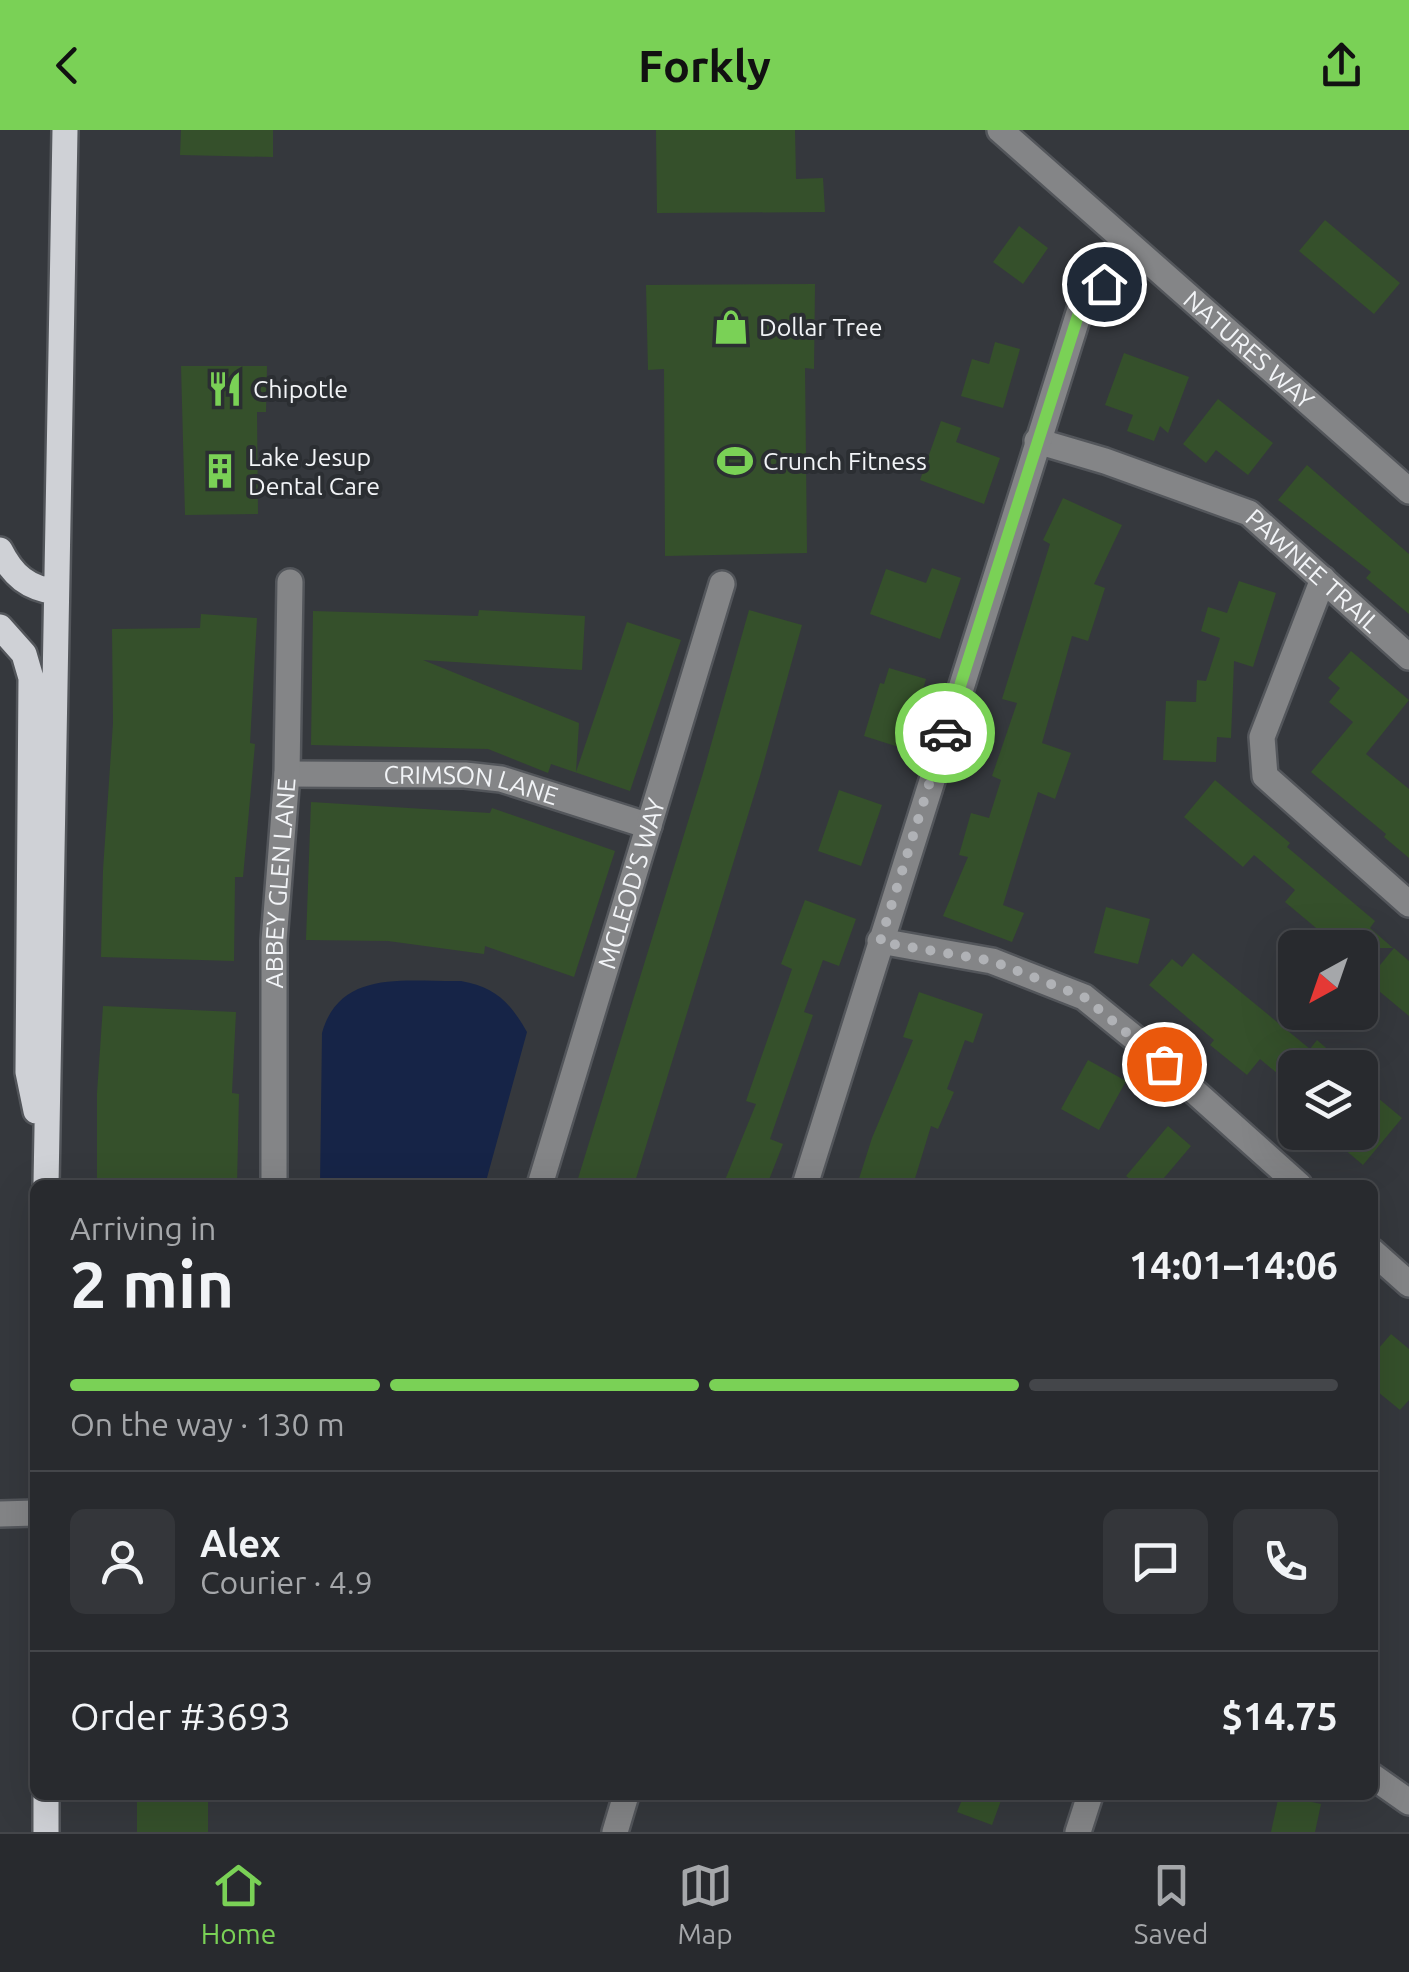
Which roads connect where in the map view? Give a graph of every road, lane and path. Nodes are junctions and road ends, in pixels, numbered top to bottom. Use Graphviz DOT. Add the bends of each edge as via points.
graph roads {
  1 [pos="64,130"];
  2 [pos="1000,130"];
  3 [pos="1104,284"];
  4 [pos="1036,441"];
  5 [pos="1409,491"];
  6 [pos="0,550"];
  7 [pos="1323,578"];
  8 [pos="290,582"];
  9 [pos="722,584"];
  10 [pos="56,592"];
  11 [pos="0,627"];
  12 [pos="1409,656"];
  13 [pos="287,774"];
  14 [pos="649,826"];
  15 [pos="1409,904"];
  16 [pos="880,942"];
  17 [pos="46,1155"];
  18 [pos="46,1180"];
  19 [pos="274,1180"];
  20 [pos="542,1180"];
  21 [pos="807,1180"];
  22 [pos="1293,1180"];
  23 [pos="1378,1256"];
  24 [pos="1409,1284"];
  25 [pos="30,1512"];
  26 [pos="0,1514"];
  27 [pos="1378,1780"];
  28 [pos="46,1800"];
  29 [pos="625,1800"];
  30 [pos="1088,1800"];
  31 [pos="1409,1802"];
  32 [pos="46,1832"];
  33 [pos="615,1832"];
  34 [pos="1078,1832"];
  1 -- 10 [label="main road"];
  2 -- 5 [label="street, NATURES WAY"];
  3 -- 4 [label="street" via="1082,303"];
  4 -- 7 [label="street, PAWNEE TRAIL" via="1249,513"];
  4 -- 16 [label="street"];
  6 -- 10 [label="main road" via="16,577"];
  7 -- 12 [label="street, PAWNEE TRAIL"];
  7 -- 15 [label="street" via="1262,737 1265,776"];
  8 -- 13 [label="street, ABBEY GLEN LANE"];
  9 -- 14 [label="street, MCLEOD'S WAY"];
  10 -- 17 [label="main road"];
  11 -- 17 [label="main road" via="24,654 31,678 28,1072"];
  13 -- 14 [label="street, CRIMSON LANE" via="501,779"];
  13 -- 19 [label="street, ABBEY GLEN LANE" via="274,941"];
  14 -- 20 [label="street, MCLEOD'S WAY"];
  16 -- 21 [label="street"];
  16 -- 22 [label="street" via="992,961 1084,997"];
  17 -- 18 [label="main road"];
  23 -- 24 [label="street"];
  25 -- 26 [label="street"];
  27 -- 31 [label="street"];
  28 -- 32 [label="main road"];
  29 -- 33 [label="street"];
  30 -- 34 [label="street"];
}
